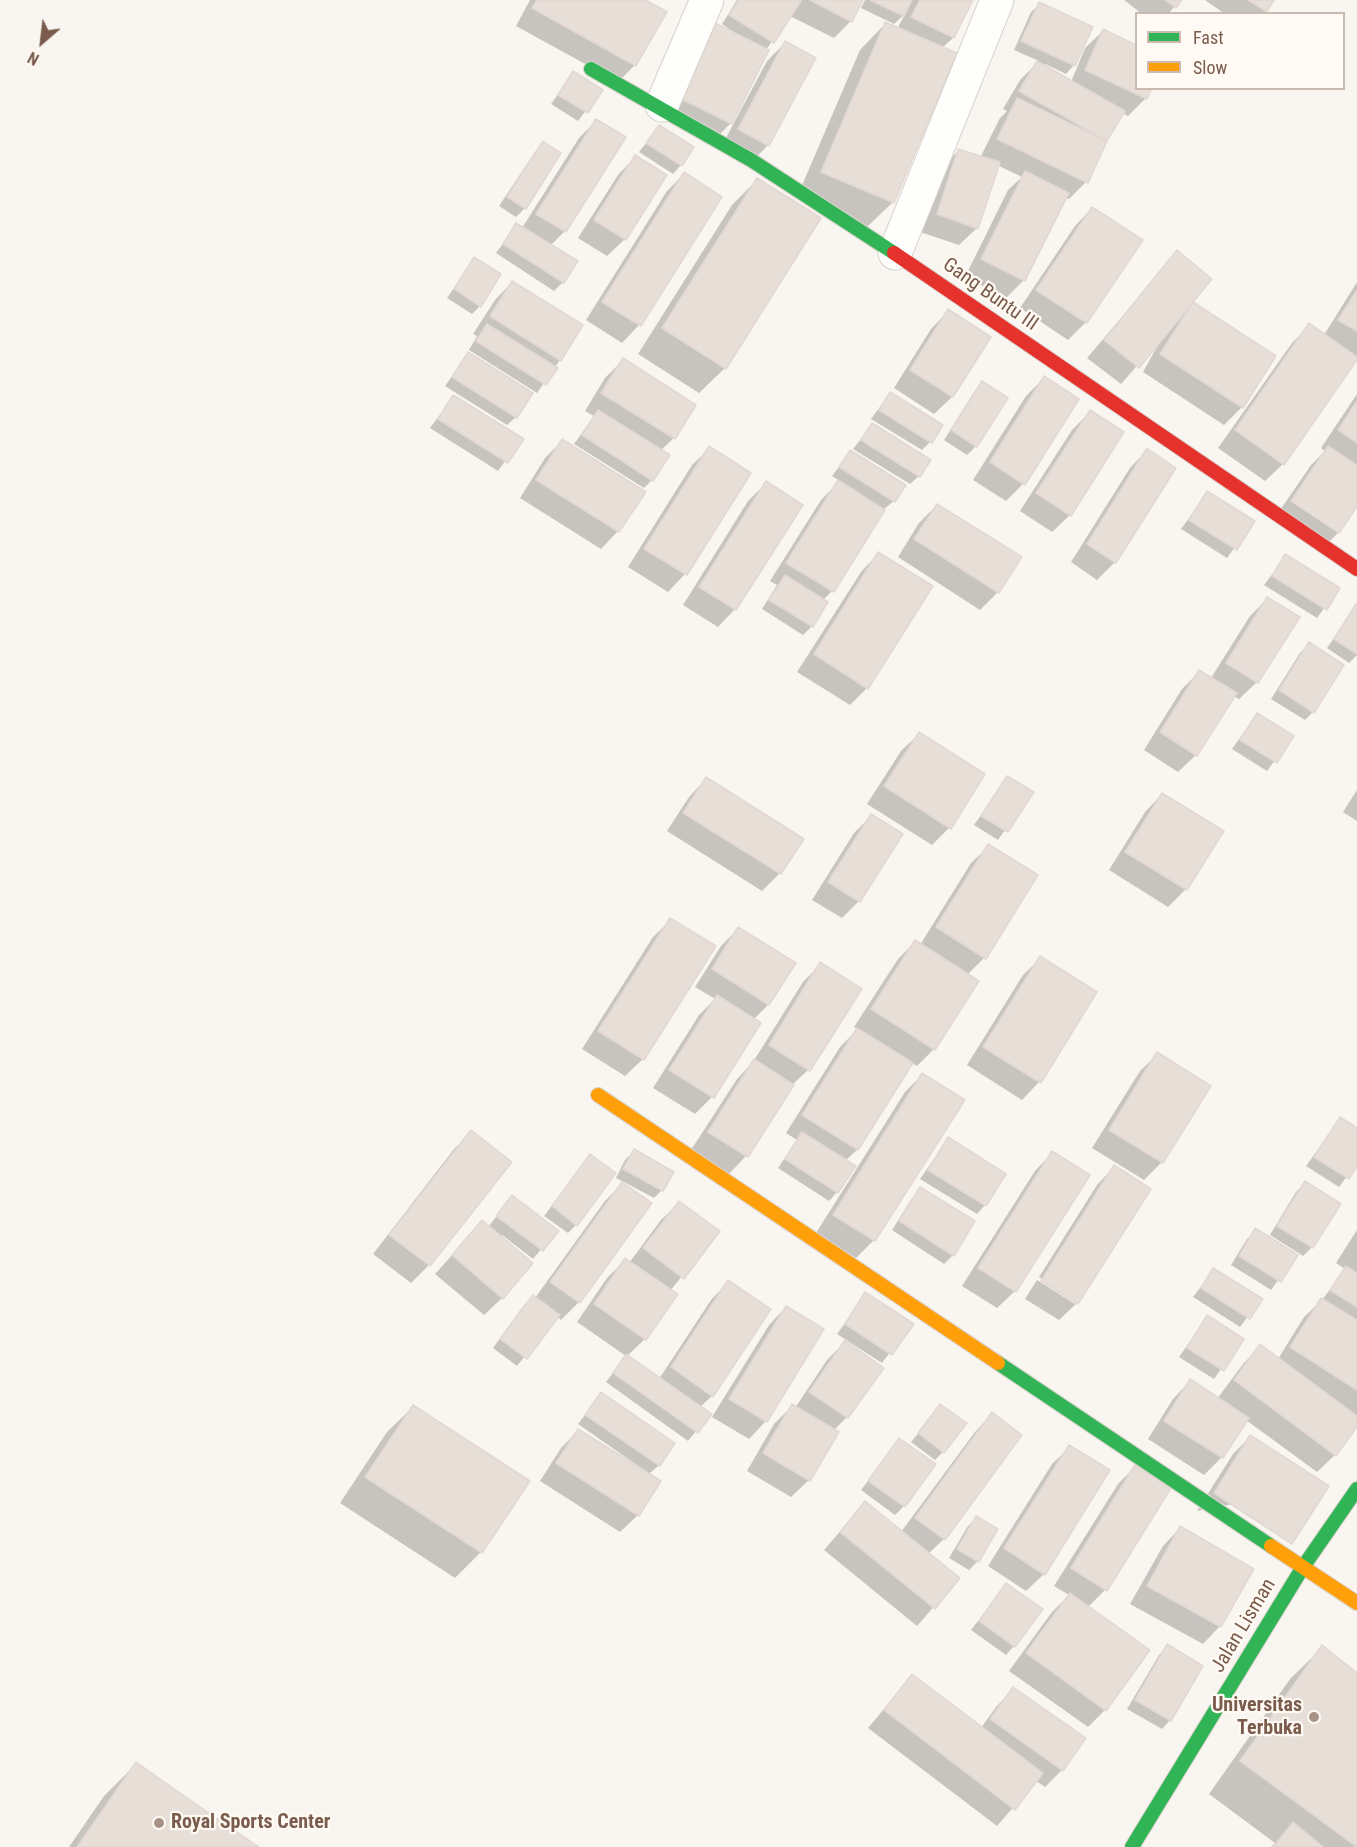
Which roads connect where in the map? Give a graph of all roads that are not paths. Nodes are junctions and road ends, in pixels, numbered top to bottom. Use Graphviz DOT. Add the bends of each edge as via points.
graph roads {
  1 [pos="707,0"];
  2 [pos="996,0"];
  3 [pos="591,69"];
  4 [pos="662,105"];
  5 [pos="895,253"];
  6 [pos="1357,569"];
  7 [pos="598,1095"];
  8 [pos="1357,1489"];
  9 [pos="1303,1567"];
  10 [pos="1357,1603"];
  11 [pos="1132,1847"];
  1 -- 4 [label="street"];
  2 -- 5 [label="street"];
  3 -- 4 [label="street, Gang Buntu III"];
  4 -- 5 [label="street, Gang Buntu III"];
  5 -- 6 [label="street, Gang Buntu III"];
  7 -- 9 [label="street"];
  8 -- 9 [label="street, Jalan Lisman"];
  9 -- 10 [label="street"];
  9 -- 11 [label="street, Jalan Lisman"];
}
